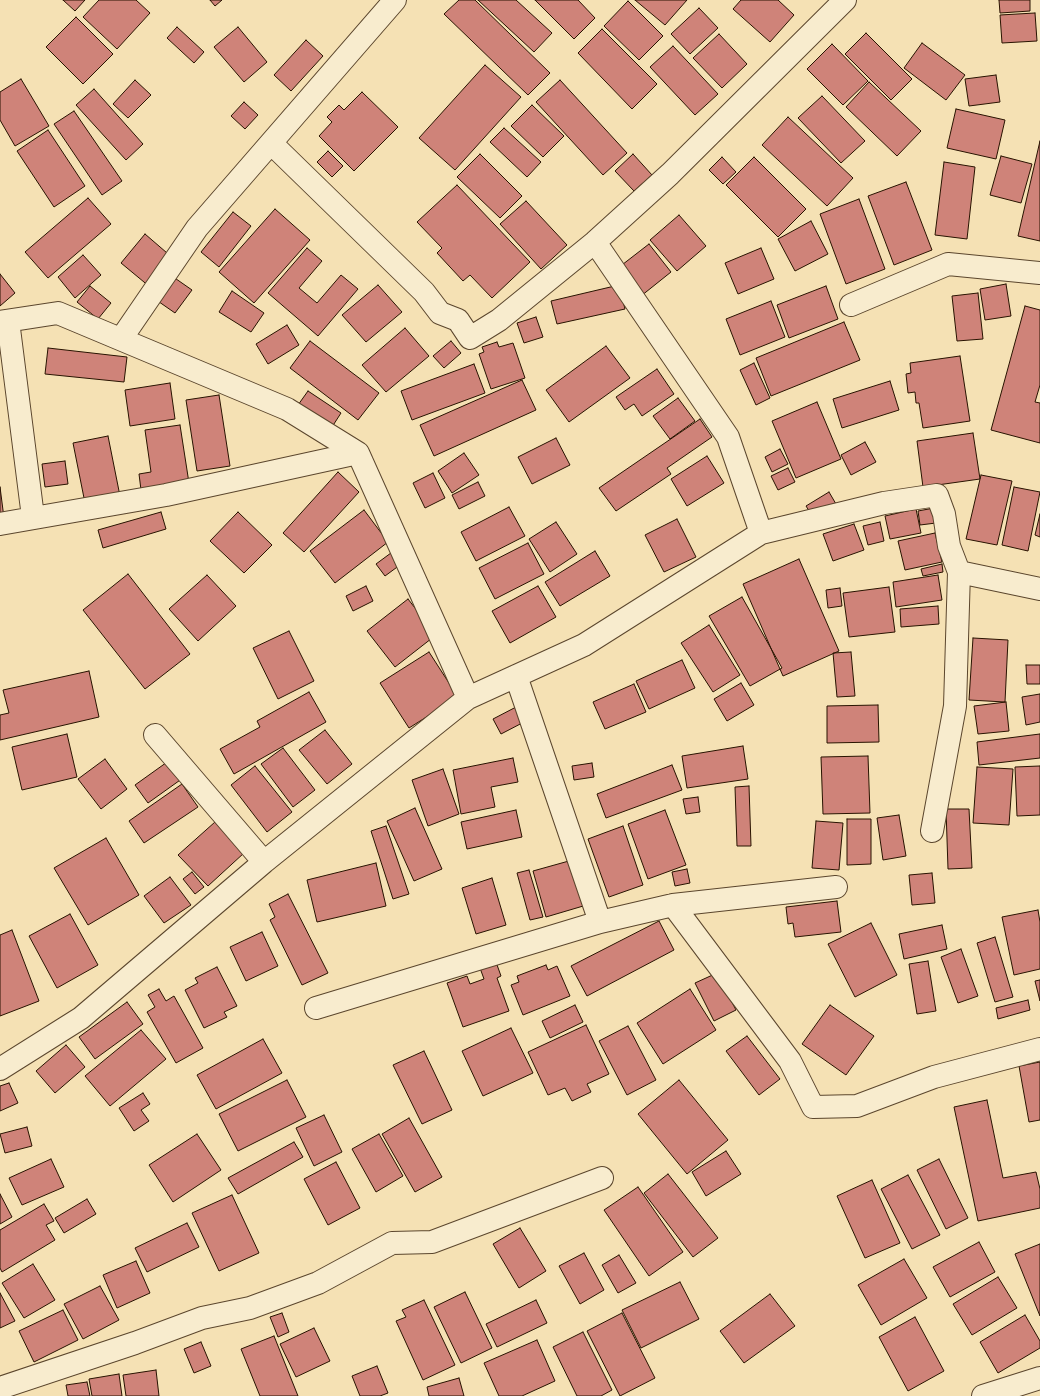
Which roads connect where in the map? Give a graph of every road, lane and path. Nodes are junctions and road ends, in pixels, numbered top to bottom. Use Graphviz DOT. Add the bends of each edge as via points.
graph roads {
  1 [pos="395,0"];
  2 [pos="846,0"];
  3 [pos="271,143"];
  4 [pos="595,242"];
  5 [pos="1040,273"];
  6 [pos="851,305"];
  7 [pos="4,321"];
  8 [pos="121,340"];
  9 [pos="358,453"];
  10 [pos="33,517"];
  11 [pos="0,524"];
  12 [pos="760,533"];
  13 [pos="959,572"];
  14 [pos="1040,589"];
  15 [pos="516,676"];
  16 [pos="468,698"];
  17 [pos="156,735"];
  18 [pos="932,831"];
  19 [pos="264,862"];
  20 [pos="836,887"];
  21 [pos="673,905"];
  22 [pos="600,922"];
  23 [pos="316,1008"];
  24 [pos="1040,1049"];
  25 [pos="0,1069"];
  26 [pos="602,1178"];
  27 [pos="1040,1378"];
  28 [pos="0,1388"];
  29 [pos="996,1394"];
  1 -- 3 [label="street"];
  2 -- 4 [label="street" via="670,174"];
  3 -- 4 [label="street" via="424,292 440,313 458,320 470,338 499,320"];
  3 -- 8 [label="street" via="197,228"];
  4 -- 12 [label="street" via="728,438"];
  5 -- 6 [label="street" via="948,264"];
  7 -- 8 [label="street" via="58,313"];
  7 -- 10 [label="street"];
  8 -- 9 [label="street" via="287,409"];
  9 -- 10 [label="street" via="166,495"];
  9 -- 16 [label="street"];
  10 -- 11 [label="street"];
  12 -- 13 [label="street" via="890,502 937,495 944,514 949,546"];
  12 -- 15 [label="street" via="584,645"];
  13 -- 14 [label="street"];
  13 -- 18 [label="street" via="955,706"];
  15 -- 16 [label="street"];
  15 -- 22 [label="street"];
  16 -- 19 [label="street"];
  17 -- 19 [label="street"];
  19 -- 25 [label="street" via="81,1018"];
  20 -- 21 [label="street"];
  21 -- 22 [label="street"];
  21 -- 24 [label="street" via="790,1061 813,1107 857,1106 934,1077"];
  22 -- 23 [label="street"];
  26 -- 28 [label="street" via="432,1242 392,1243 318,1283 250,1308 202,1318"];
  27 -- 29 [label="street"];
}
